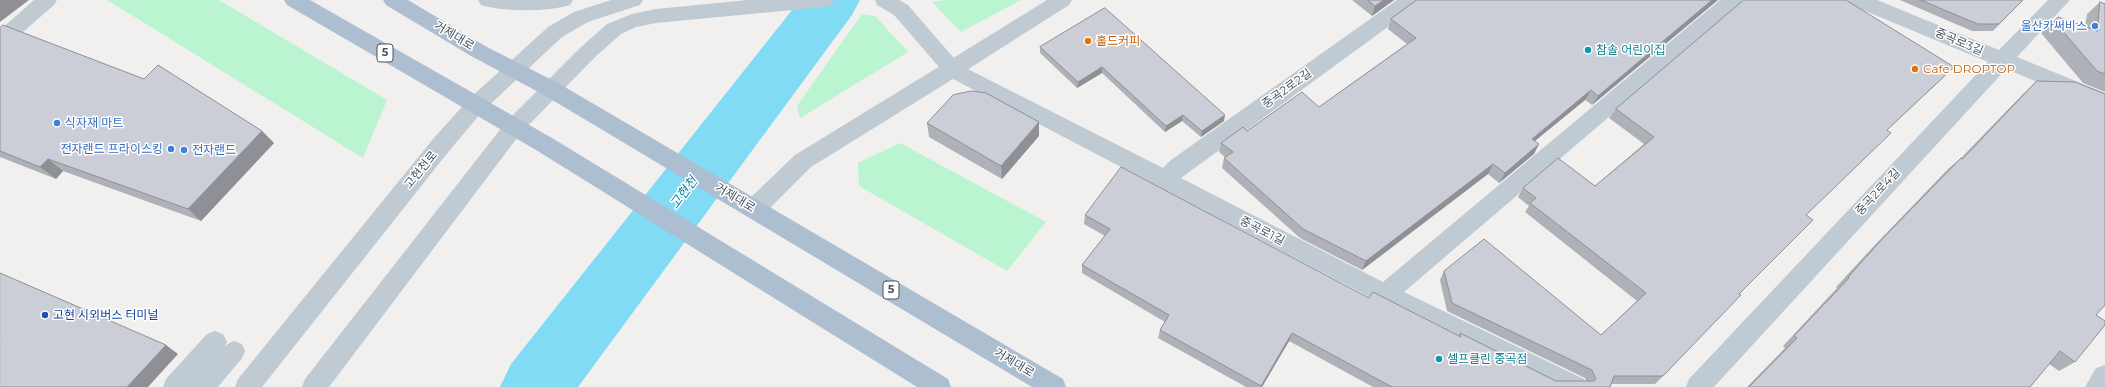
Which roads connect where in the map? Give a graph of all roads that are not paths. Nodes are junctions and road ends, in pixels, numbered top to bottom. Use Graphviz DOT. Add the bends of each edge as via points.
graph roads {
  1 [pos="47,0"];
  2 [pos="294,0"];
  3 [pos="393,0"];
  4 [pos="488,0"];
  5 [pos="563,0"];
  6 [pos="633,0"];
  7 [pos="824,0"];
  8 [pos="884,0"];
  9 [pos="1062,0"];
  10 [pos="1411,0"];
  11 [pos="1733,0"];
  12 [pos="1858,0"];
  13 [pos="2060,0"];
  14 [pos="0,41"];
  15 [pos="2002,60"];
  16 [pos="952,69"];
  17 [pos="515,70"];
  18 [pos="551,89"];
  19 [pos="2105,102"];
  20 [pos="476,106"];
  21 [pos="513,128"];
  22 [pos="1166,181"];
  23 [pos="754,209"];
  24 [pos="1385,294"];
  25 [pos="224,346"];
  26 [pos="2105,376"];
  27 [pos="175,387"];
  28 [pos="203,387"];
  29 [pos="247,387"];
  30 [pos="314,387"];
  31 [pos="939,387"];
  32 [pos="1054,387"];
  33 [pos="1575,387"];
  34 [pos="1698,387"];
  35 [pos="2097,387"];
  1 -- 14 [label="street"];
  2 -- 20 [label="main road, 5"];
  3 -- 17 [label="main road, 거제대로 / 5"];
  4 -- 5 [label="street"];
  6 -- 17 [label="street, 고현천로" via="581,16 555,32"];
  7 -- 18 [label="street" via="656,16 632,21 614,29"];
  8 -- 16 [label="lane" via="901,10"];
  9 -- 16 [label="street"];
  10 -- 22 [label="street, 중곡2로2길" via="1179,166"];
  11 -- 24 [label="street"];
  12 -- 15 [label="street, 중곡로3길"];
  13 -- 15 [label="street, 중곡2로4길"];
  15 -- 19 [label="street, 중곡로3길"];
  15 -- 34 [label="street, 중곡2로4길"];
  16 -- 22 [label="street, 중곡로1길"];
  16 -- 23 [label="street" via="803,161"];
  17 -- 18 [label="main road, 거제대로 / 5"];
  17 -- 20 [label="street, 고현천로"];
  18 -- 21 [label="street"];
  18 -- 23 [label="main road, 거제대로 / 5"];
  20 -- 21 [label="main road, 5"];
  20 -- 29 [label="street, 고현천로" via="441,145"];
  21 -- 30 [label="street"];
  21 -- 31 [label="main road, 5" via="544,144"];
  22 -- 24 [label="street, 중곡로1길"];
  23 -- 32 [label="main road, 거제대로 / 5"];
  24 -- 33 [label="street, 중곡로1길"];
  25 -- 27 [label="street"];
  25 -- 28 [label="lane"];
  26 -- 35 [label="street"];
}
